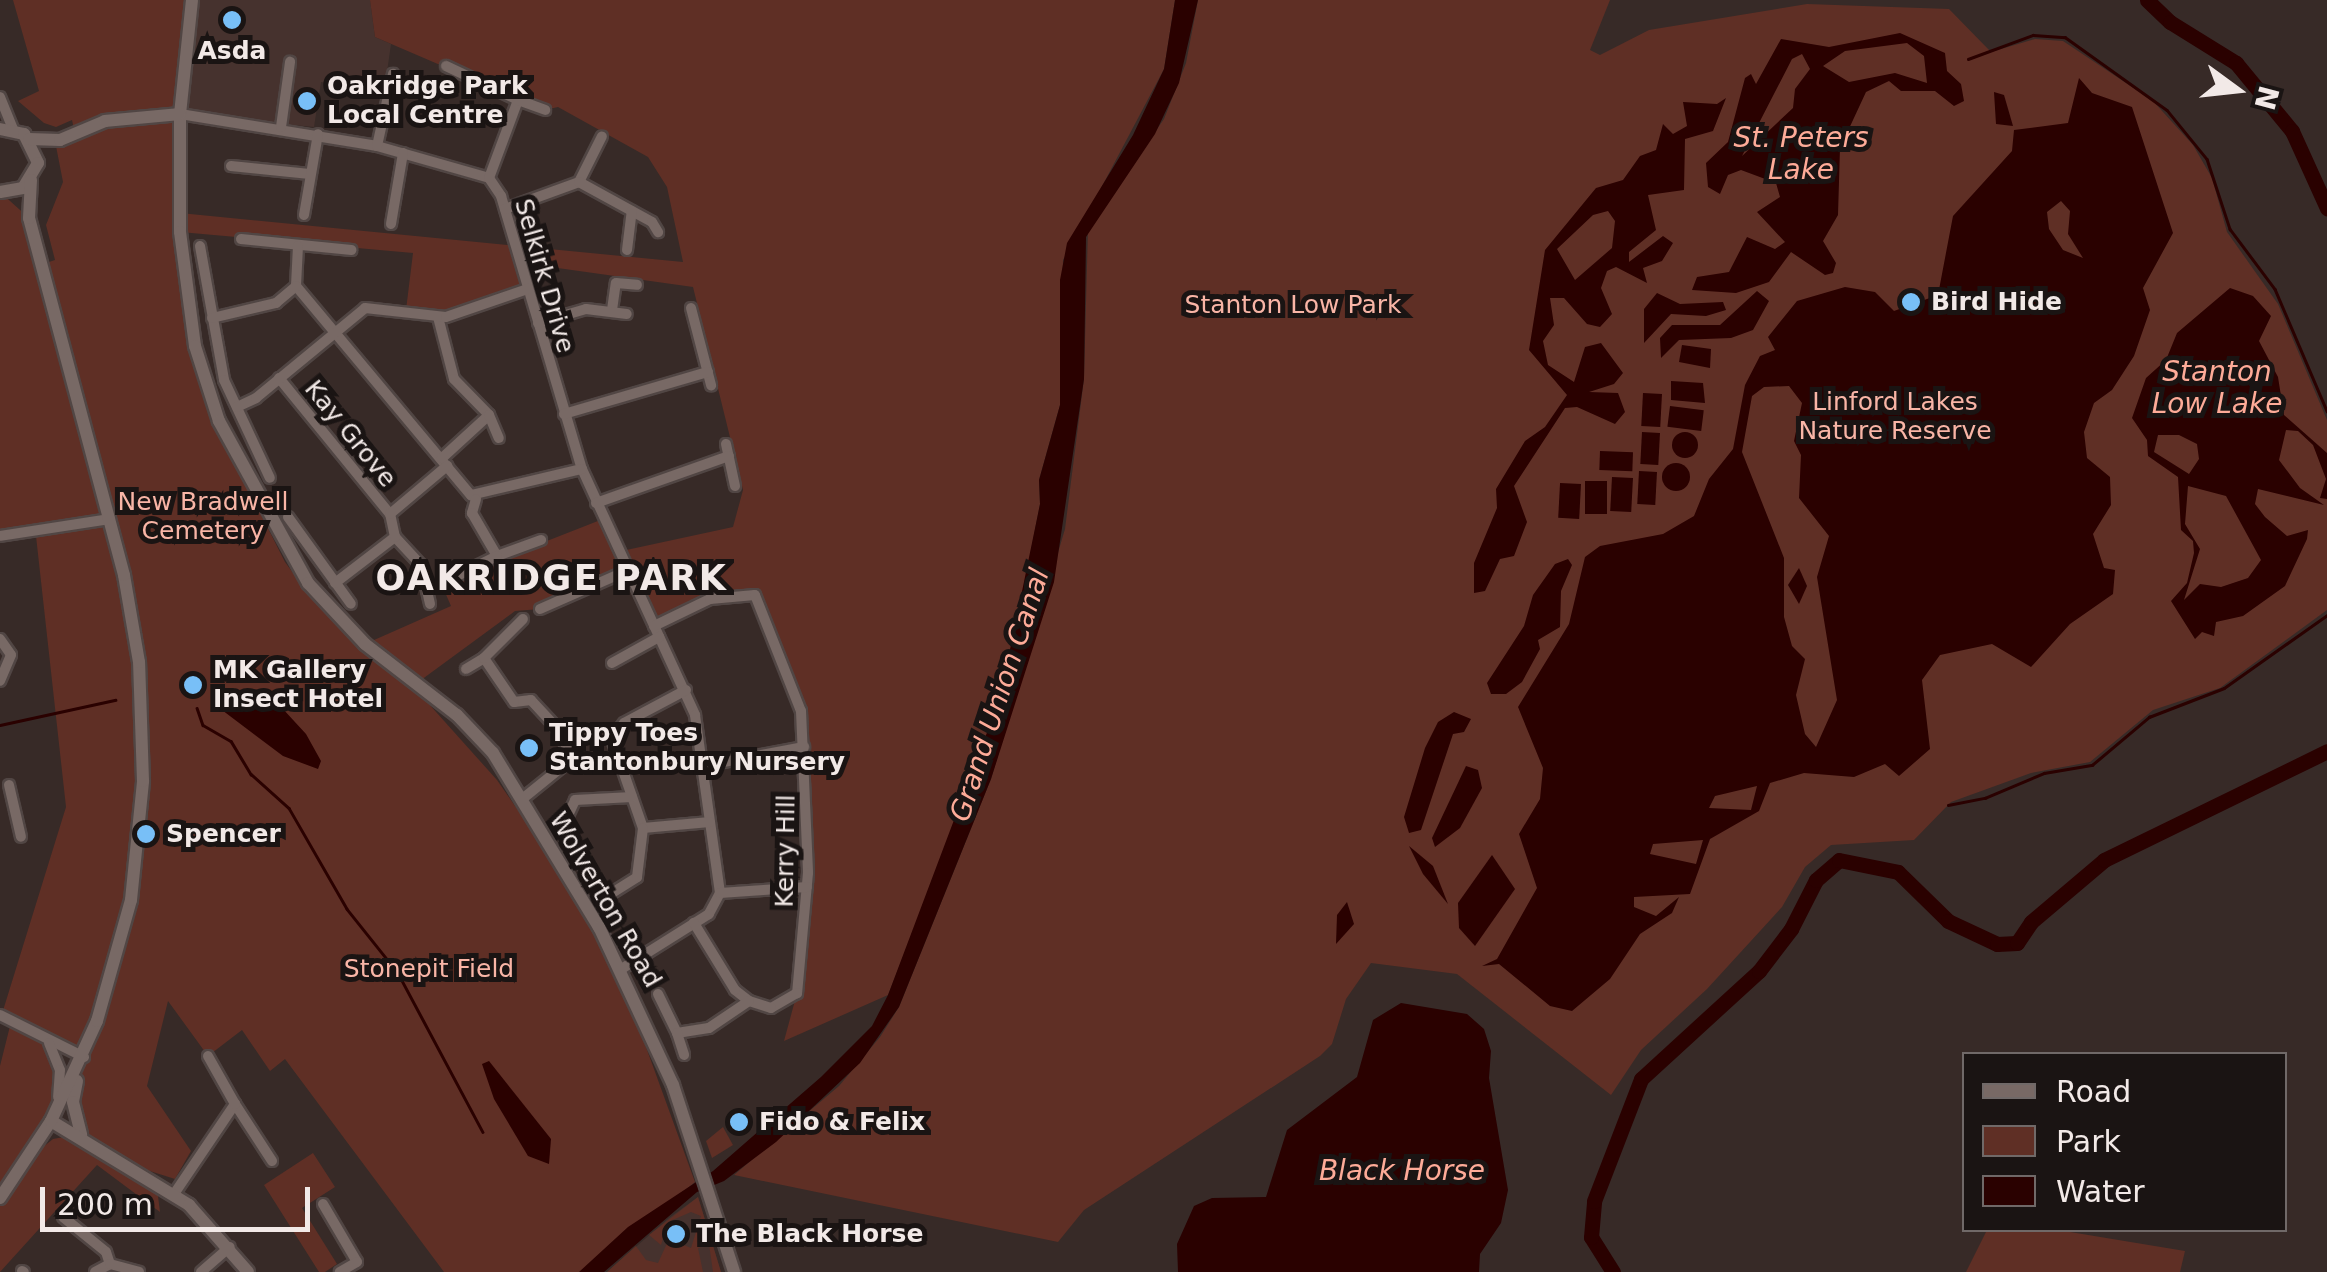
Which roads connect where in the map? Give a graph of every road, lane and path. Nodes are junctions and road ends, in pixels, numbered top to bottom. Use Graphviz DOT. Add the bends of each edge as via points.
graph roads {
  1 [pos="192,0"];
  2 [pos="290,62"];
  3 [pos="446,66"];
  4 [pos="394,74"];
  5 [pos="0,97"];
  6 [pos="518,100"];
  7 [pos="545,110"];
  8 [pos="180,114"];
  9 [pos="281,127"];
  10 [pos="6,130"];
  11 [pos="318,134"];
  12 [pos="603,136"];
  13 [pos="29,138"];
  14 [pos="62,138"];
  15 [pos="377,146"];
  16 [pos="403,153"];
  17 [pos="38,162"];
  18 [pos="231,166"];
  19 [pos="310,174"];
  20 [pos="489,178"];
  21 [pos="31,180"];
  22 [pos="578,182"];
  23 [pos="2,193"];
  24 [pos="505,208"];
  25 [pos="632,211"];
  26 [pos="304,216"];
  27 [pos="29,218"];
  28 [pos="390,224"];
  29 [pos="658,232"];
  30 [pos="241,239"];
  31 [pos="200,246"];
  32 [pos="298,246"];
  33 [pos="350,250"];
  34 [pos="627,250"];
  35 [pos="637,285"];
  36 [pos="296,286"];
  37 [pos="528,289"];
  38 [pos="692,308"];
  39 [pos="612,310"];
  40 [pos="627,314"];
  41 [pos="212,318"];
  42 [pos="438,318"];
  43 [pos="538,323"];
  44 [pos="336,332"];
  45 [pos="279,378"];
  46 [pos="236,407"];
  47 [pos="564,414"];
  48 [pos="488,415"];
  49 [pos="498,438"];
  50 [pos="444,462"];
  51 [pos="582,470"];
  52 [pos="270,478"];
  53 [pos="735,486"];
  54 [pos="476,499"];
  55 [pos="596,503"];
  56 [pos="390,514"];
  57 [pos="288,517"];
  58 [pos="110,519"];
  59 [pos="0,536"];
  60 [pos="395,537"];
  61 [pos="541,540"];
  62 [pos="497,556"];
  63 [pos="626,571"];
  64 [pos="454,577"];
  65 [pos="335,583"];
  66 [pos="351,604"];
  67 [pos="430,604"];
  68 [pos="540,608"];
  69 [pos="523,620"];
  70 [pos="656,632"];
  71 [pos="0,639"];
  72 [pos="484,658"];
  73 [pos="612,663"];
  74 [pos="466,669"];
  75 [pos="0,682"];
  76 [pos="686,690"];
  77 [pos="804,747"];
  78 [pos="703,766"];
  79 [pos="9,784"];
  80 [pos="632,796"];
  81 [pos="521,800"];
  82 [pos="710,822"];
  83 [pos="643,828"];
  84 [pos="21,837"];
  85 [pos="807,887"];
  86 [pos="720,893"];
  87 [pos="604,898"];
  88 [pos="614,914"];
  89 [pos="694,923"];
  90 [pos="623,968"];
  91 [pos="658,994"];
  92 [pos="749,1001"];
  93 [pos="0,1015"];
  94 [pos="677,1033"];
  95 [pos="49,1043"];
  96 [pos="684,1055"];
  97 [pos="208,1056"];
  98 [pos="82,1061"];
  99 [pos="235,1104"];
  100 [pos="53,1117"];
  101 [pos="80,1134"];
  102 [pos="272,1161"];
  103 [pos="174,1194"];
  104 [pos="0,1198"];
  105 [pos="323,1204"];
  106 [pos="63,1217"];
  107 [pos="230,1247"];
  108 [pos="110,1264"];
  109 [pos="360,1267"];
  110 [pos="95,1272"];
  111 [pos="139,1272"];
  112 [pos="202,1272"];
  113 [pos="248,1272"];
  114 [pos="340,1272"];
  115 [pos="734,1272"];
  1 -- 8 [label="street, Wolverton Road"];
  2 -- 9 [label="street"];
  3 -- 6 [label="street"];
  4 -- 15 [label="street"];
  5 -- 10 [label="street"];
  6 -- 7 [label="street"];
  6 -- 20 [label="street"];
  8 -- 9 [label="street, Selkirk Drive"];
  8 -- 14 [label="street" via="130,116"];
  8 -- 81 [label="street, Wolverton Road" via="180,232 195,346 219,421 319,597 365,644 456,714 493,753"];
  9 -- 11 [label="street, Selkirk Drive"];
  10 -- 13 [label="street"];
  11 -- 15 [label="street, Selkirk Drive"];
  11 -- 19 [label="street"];
  12 -- 22 [label="street"];
  13 -- 14 [label="street"];
  13 -- 17 [label="street"];
  14 -- 17 [label="street"];
  15 -- 16 [label="street, Selkirk Drive"];
  16 -- 20 [label="street, Selkirk Drive"];
  16 -- 28 [label="street"];
  17 -- 21 [label="street"];
  18 -- 19 [label="street"];
  19 -- 26 [label="street"];
  20 -- 24 [label="street, Selkirk Drive"];
  21 -- 23 [label="street"];
  21 -- 27 [label="street"];
  22 -- 24 [label="street"];
  22 -- 25 [label="street"];
  23 -- 27 [label="street"];
  24 -- 37 [label="street, Selkirk Drive"];
  25 -- 29 [label="street"];
  25 -- 34 [label="street"];
  27 -- 58 [label="street"];
  30 -- 32 [label="street"];
  31 -- 41 [label="street"];
  32 -- 33 [label="street"];
  32 -- 36 [label="street"];
  35 -- 39 [label="street" via="616,283"];
  36 -- 41 [label="street" via="276,303"];
  36 -- 44 [label="street"];
  37 -- 42 [label="street"];
  37 -- 43 [label="street, Selkirk Drive"];
  38 -- 47 [label="street" via="710,379"];
  39 -- 40 [label="street"];
  39 -- 43 [label="street"];
  41 -- 46 [label="street"];
  42 -- 44 [label="street" via="370,306"];
  42 -- 48 [label="street" via="454,379"];
  43 -- 47 [label="street, Selkirk Drive"];
  44 -- 45 [label="street"];
  44 -- 50 [label="street"];
  45 -- 46 [label="street"];
  45 -- 56 [label="street, Kay Grove"];
  46 -- 52 [label="street"];
  47 -- 51 [label="street, Selkirk Drive"];
  48 -- 49 [label="street"];
  48 -- 50 [label="street"];
  50 -- 54 [label="street"];
  50 -- 56 [label="street"];
  51 -- 54 [label="street"];
  51 -- 55 [label="street, Selkirk Drive"];
  53 -- 55 [label="street" via="728,450"];
  54 -- 62 [label="street" via="472,514"];
  55 -- 63 [label="street, Selkirk Drive"];
  56 -- 60 [label="street"];
  57 -- 65 [label="street"];
  58 -- 59 [label="street"];
  58 -- 98 [label="street" via="138,662 143,780 132,900"];
  60 -- 65 [label="street"];
  60 -- 67 [label="street" via="421,564"];
  61 -- 62 [label="street"];
  62 -- 64 [label="street"];
  63 -- 68 [label="street"];
  63 -- 70 [label="street, Selkirk Drive"];
  65 -- 66 [label="street"];
  69 -- 72 [label="street"];
  70 -- 73 [label="street"];
  70 -- 76 [label="street, Selkirk Drive"];
  70 -- 77 [label="street, Kerry Hill" via="710,599 755,596 800,711"];
  71 -- 75 [label="street" via="11,656"];
  72 -- 74 [label="street"];
  72 -- 81 [label="street" via="514,702 531,700 573,754 566,768"];
  76 -- 78 [label="street, Selkirk Drive"];
  76 -- 80 [label="street" via="614,730"];
  77 -- 78 [label="street"];
  77 -- 85 [label="street, Kerry Hill"];
  78 -- 82 [label="street, Selkirk Drive"];
  79 -- 84 [label="street"];
  80 -- 83 [label="street"];
  80 -- 87 [label="street" via="575,800 564,824 564,836"];
  81 -- 90 [label="street, Wolverton Road"];
  82 -- 83 [label="street"];
  82 -- 86 [label="street, Selkirk Drive"];
  83 -- 87 [label="street" via="637,877"];
  85 -- 86 [label="street"];
  85 -- 92 [label="street, Kerry Hill" via="797,993 770,1008"];
  86 -- 89 [label="street" via="716,906"];
  87 -- 88 [label="street"];
  89 -- 90 [label="street"];
  89 -- 92 [label="street" via="735,990"];
  90 -- 115 [label="street, Wolverton Road" via="702,1163"];
  91 -- 94 [label="street"];
  92 -- 94 [label="street" via="709,1028"];
  93 -- 95 [label="street"];
  94 -- 96 [label="street"];
  95 -- 98 [label="street"];
  95 -- 100 [label="street" via="60,1070"];
  97 -- 99 [label="street"];
  98 -- 100 [label="street"];
  98 -- 101 [label="street" via="73,1102"];
  99 -- 102 [label="street"];
  99 -- 103 [label="street"];
  100 -- 101 [label="street"];
  100 -- 104 [label="street"];
  101 -- 103 [label="street"];
  103 -- 107 [label="street"];
  105 -- 109 [label="street"];
  106 -- 108 [label="street" via="106,1252"];
  107 -- 112 [label="street"];
  107 -- 113 [label="street"];
  108 -- 110 [label="street"];
  108 -- 111 [label="street"];
  109 -- 114 [label="street"];
}
